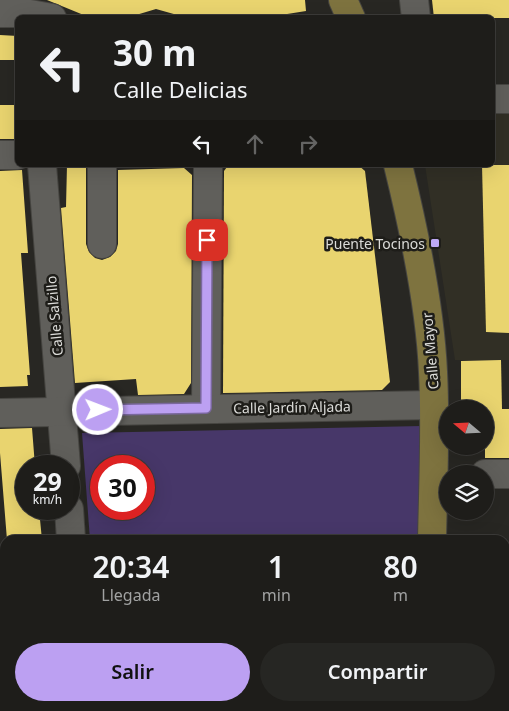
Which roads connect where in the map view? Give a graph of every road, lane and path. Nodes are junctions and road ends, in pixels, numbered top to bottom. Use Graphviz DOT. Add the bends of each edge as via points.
graph roads {
  1 [pos="414,0"];
  2 [pos="0,13"];
  3 [pos="35,15"];
  4 [pos="416,15"];
  5 [pos="495,99"];
  6 [pos="509,99"];
  7 [pos="0,155"];
  8 [pos="15,155"];
  9 [pos="42,167"];
  10 [pos="102,167"];
  11 [pos="208,167"];
  12 [pos="398,167"];
  13 [pos="102,244"];
  14 [pos="434,405"];
  15 [pos="206,408"];
  16 [pos="62,411"];
  17 [pos="0,413"];
  18 [pos="65,455"];
  19 [pos="439,465"];
  20 [pos="494,474"];
  21 [pos="509,474"];
  22 [pos="439,482"];
  23 [pos="70,520"];
  24 [pos="71,535"];
  25 [pos="433,535"];
  1 -- 4 [label="street"];
  2 -- 3 [label="street"];
  5 -- 6 [label="street"];
  7 -- 8 [label="street"];
  9 -- 16 [label="street, Calle Salzillo"];
  10 -- 13 [label="street"];
  11 -- 15 [label="street"];
  12 -- 14 [label="main road, Calle Mayor" via="425,302 433,364"];
  14 -- 15 [label="street, Calle Jardín Aljada"];
  14 -- 19 [label="main road, Calle Mayor"];
  15 -- 16 [label="street, Calle Jardín Aljada"];
  16 -- 17 [label="street, Calle Jardín Aljada"];
  16 -- 18 [label="street, Calle Salzillo"];
  20 -- 21 [label="street"];
  22 -- 25 [label="main road, Calle Mayor"];
  23 -- 24 [label="street"];
}
